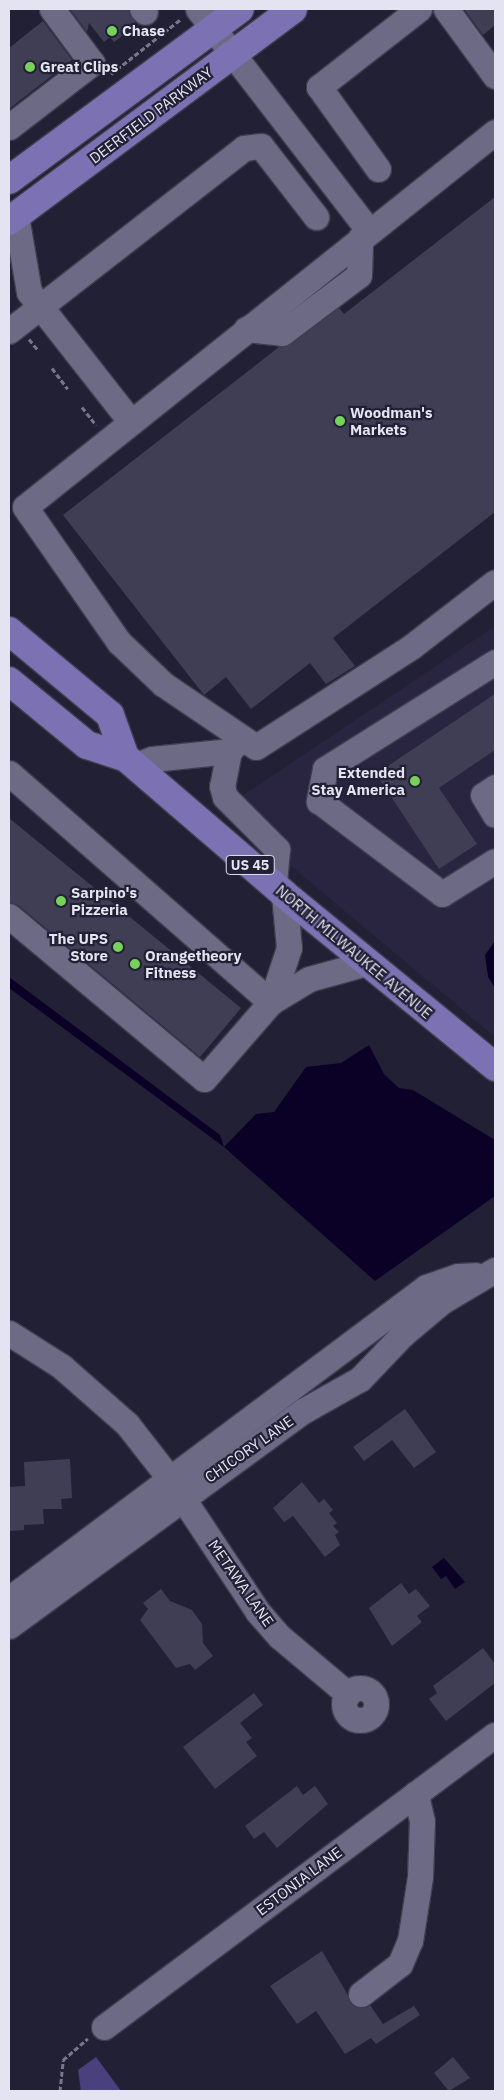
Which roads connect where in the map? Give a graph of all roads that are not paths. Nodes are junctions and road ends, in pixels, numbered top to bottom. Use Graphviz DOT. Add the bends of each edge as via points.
graph roads {
  1 [pos="52,9"];
  2 [pos="240,9"];
  3 [pos="293,9"];
  4 [pos="418,9"];
  5 [pos="446,9"];
  6 [pos="206,19"];
  7 [pos="487,46"];
  8 [pos="233,53"];
  9 [pos="495,76"];
  10 [pos="9,127"];
  11 [pos="495,132"];
  12 [pos="378,169"];
  13 [pos="9,180"];
  14 [pos="316,217"];
  15 [pos="12,218"];
  16 [pos="365,235"];
  17 [pos="26,294"];
  18 [pos="9,331"];
  19 [pos="130,421"];
  20 [pos="17,512"];
  21 [pos="495,582"];
  22 [pos="9,631"];
  23 [pos="495,662"];
  24 [pos="12,689"];
  25 [pos="236,745"];
  26 [pos="130,761"];
  27 [pos="9,773"];
  28 [pos="495,787"];
  29 [pos="495,814"];
  30 [pos="495,861"];
  31 [pos="279,890"];
  32 [pos="9,916"];
  33 [pos="367,963"];
  34 [pos="271,1002"];
  35 [pos="495,1066"];
  36 [pos="491,1272"];
  37 [pos="363,1333"];
  38 [pos="9,1334"];
  39 [pos="381,1358"];
  40 [pos="176,1488"];
  41 [pos="9,1600"];
  42 [pos="9,1626"];
  43 [pos="348,1694"];
  44 [pos="495,1735"];
  45 [pos="416,1794"];
  46 [pos="361,1994"];
  47 [pos="104,2027"];
  1 -- 10 [label="street" via="92,63"];
  2 -- 6 [label="main road, DEERFIELD PARKWAY"];
  3 -- 8 [label="main road, DEERFIELD PARKWAY"];
  4 -- 12 [label="street" via="319,87"];
  5 -- 7 [label="street"];
  6 -- 8 [label="street"];
  6 -- 13 [label="main road, DEERFIELD PARKWAY"];
  7 -- 9 [label="street"];
  8 -- 15 [label="main road, DEERFIELD PARKWAY"];
  8 -- 16 [label="street"];
  11 -- 16 [label="street"];
  14 -- 17 [label="street" via="261,146 244,148"];
  15 -- 17 [label="street"];
  16 -- 19 [label="street"];
  17 -- 18 [label="street"];
  17 -- 19 [label="street"];
  19 -- 20 [label="street"];
  20 -- 25 [label="street" via="119,642 162,684"];
  21 -- 25 [label="street" via="411,647 256,747"];
  22 -- 26 [label="main road, NORTH MILWAUKEE AVENUE / US 45" via="110,715"];
  23 -- 30 [label="street" via="326,769 319,802 442,894"];
  24 -- 26 [label="main road, NORTH MILWAUKEE AVENUE / US 45" via="87,745"];
  25 -- 26 [label="street"];
  25 -- 31 [label="street" via="222,786 225,797 278,848"];
  26 -- 31 [label="main road, NORTH MILWAUKEE AVENUE / US 45"];
  27 -- 34 [label="street"];
  28 -- 29 [label="street" via="483,795"];
  31 -- 33 [label="main road, NORTH MILWAUKEE AVENUE / US 45"];
  31 -- 34 [label="street" via="289,948"];
  32 -- 34 [label="street" via="204,1079"];
  33 -- 34 [label="street" via="309,978"];
  33 -- 35 [label="main road, NORTH MILWAUKEE AVENUE / US 45"];
  36 -- 37 [label="street, CHICORY LANE" via="438,1281"];
  36 -- 39 [label="street, CHICORY LANE" via="441,1302"];
  37 -- 39 [label="street"];
  37 -- 40 [label="street, CHICORY LANE"];
  38 -- 40 [label="street, METAWA LANE" via="61,1366 102,1398"];
  39 -- 40 [label="street, CHICORY LANE" via="360,1379"];
  40 -- 41 [label="street, CHICORY LANE"];
  40 -- 42 [label="street, CHICORY LANE"];
  40 -- 43 [label="street, METAWA LANE" via="280,1638"];
  44 -- 45 [label="street, ESTONIA LANE"];
  45 -- 46 [label="street" via="422,1821 421,1849 410,1940 400,1964"];
  45 -- 47 [label="street, ESTONIA LANE"];
}
